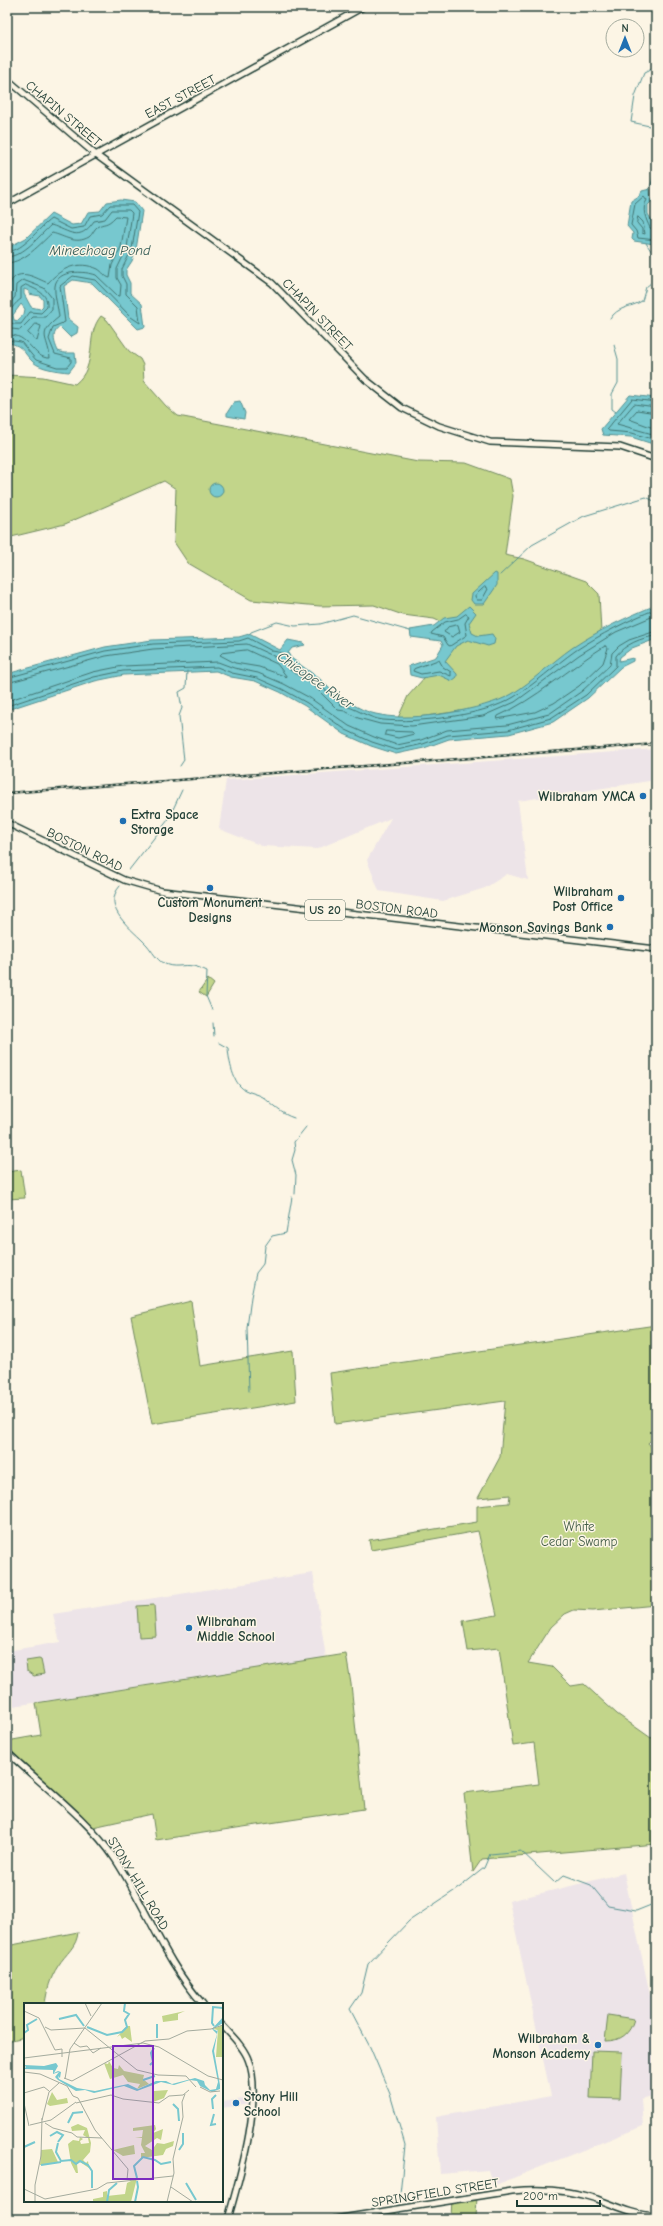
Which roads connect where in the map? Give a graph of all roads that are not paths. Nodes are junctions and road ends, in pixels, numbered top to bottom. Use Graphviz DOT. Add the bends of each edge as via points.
graph roads {
  1 [pos="363,7"];
  2 [pos="7,79"];
  3 [pos="96,155"];
  4 [pos="7,204"];
  5 [pos="656,459"];
  6 [pos="7,823"];
  7 [pos="656,949"];
  8 [pos="7,1752"];
  9 [pos="202,2003"];
  10 [pos="223,2026"];
  11 [pos="656,2216"];
  12 [pos="228,2219"];
  13 [pos="335,2219"];
  1 -- 3 [label="main road, EAST STREET"];
  2 -- 3 [label="main road, CHAPIN STREET"];
  3 -- 4 [label="main road, EAST STREET"];
  3 -- 5 [label="main road, CHAPIN STREET" via="272,282 365,379 402,408 439,426 490,442 620,447"];
  6 -- 7 [label="main road, BOSTON ROAD / US 20" via="124,880 162,891"];
  8 -- 9 [label="main road, STONY HILL ROAD" via="100,1839 128,1880 174,1965"];
  10 -- 12 [label="main road" via="245,2052 251,2065 252,2081 252,2112 245,2157"];
  11 -- 13 [label="main road, SPRINGFIELD STREET" via="638,2213 572,2192 538,2190 512,2191"];
}
